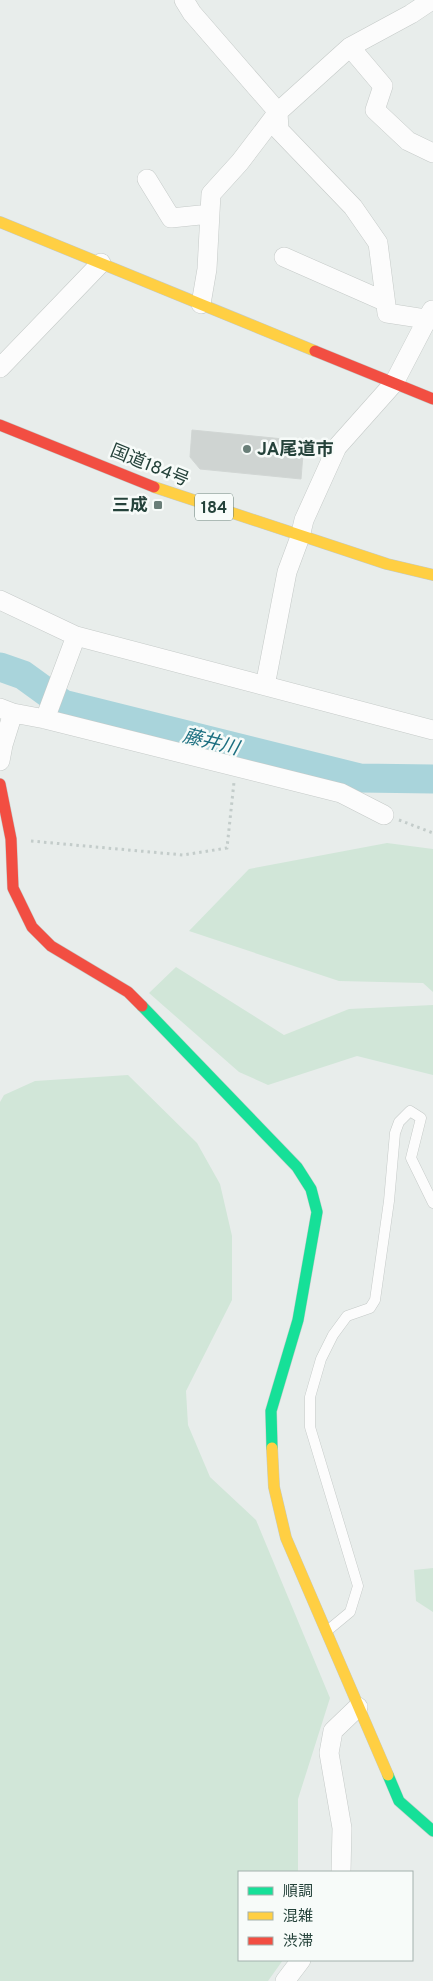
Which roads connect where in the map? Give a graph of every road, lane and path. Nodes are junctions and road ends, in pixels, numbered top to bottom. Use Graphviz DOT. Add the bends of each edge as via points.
graph roads {
  1 [pos="184,0"];
  2 [pos="432,0"];
  3 [pos="350,47"];
  4 [pos="278,112"];
  5 [pos="433,153"];
  6 [pos="147,179"];
  7 [pos="210,214"];
  8 [pos="0,222"];
  9 [pos="284,257"];
  10 [pos="101,263"];
  11 [pos="384,301"];
  12 [pos="200,304"];
  13 [pos="431,316"];
  14 [pos="0,368"];
  15 [pos="394,383"];
  16 [pos="433,399"];
  17 [pos="0,425"];
  18 [pos="300,536"];
  19 [pos="433,574"];
  20 [pos="0,600"];
  21 [pos="76,636"];
  22 [pos="265,686"];
  23 [pos="7,710"];
  24 [pos="47,715"];
  25 [pos="433,730"];
  26 [pos="0,761"];
  27 [pos="236,767"];
  28 [pos="0,784"];
  29 [pos="384,815"];
  30 [pos="433,834"];
  31 [pos="11,839"];
  32 [pos="433,1203"];
  33 [pos="326,1632"];
  34 [pos="358,1707"];
  35 [pos="433,1831"];
  36 [pos="341,1871"];
  37 [pos="300,1961"];
  38 [pos="285,1981"];
  1 -- 4 [label="street"];
  2 -- 3 [label="street"];
  3 -- 4 [label="street"];
  3 -- 5 [label="street" via="383,86 375,110 408,141"];
  4 -- 7 [label="street" via="211,194"];
  4 -- 11 [label="street" via="279,130 353,207 378,243"];
  6 -- 7 [label="street" via="171,218"];
  7 -- 12 [label="street" via="207,269"];
  8 -- 10 [label="main road"];
  9 -- 11 [label="street"];
  10 -- 12 [label="main road"];
  10 -- 14 [label="street"];
  11 -- 13 [label="street" via="387,313"];
  12 -- 15 [label="main road"];
  13 -- 15 [label="street"];
  15 -- 16 [label="main road"];
  15 -- 18 [label="street" via="337,447"];
  17 -- 18 [label="main road, 国道184号 / 184" via="170,493"];
  18 -- 19 [label="main road, 国道184号 / 184" via="387,564"];
  18 -- 22 [label="street" via="287,572"];
  20 -- 21 [label="street"];
  21 -- 22 [label="street"];
  21 -- 24 [label="street"];
  22 -- 25 [label="street"];
  23 -- 24 [label="street"];
  23 -- 26 [label="street"];
  24 -- 27 [label="street"];
  27 -- 29 [label="street" via="341,793"];
  27 -- 31 [label="path" via="228,848 183,855"];
  28 -- 31 [label="main road"];
  29 -- 30 [label="path"];
  31 -- 33 [label="main road" via="13,888 32,928 51,946 128,992 297,1167 311,1189 317,1212 307,1272 298,1320 271,1411 274,1487 286,1538"];
  32 -- 33 [label="lane" via="411,1158 421,1118 410,1111 399,1122 395,1133 375,1300 370,1308 347,1316 332,1335 310,1397 310,1427 358,1586 350,1612"];
  33 -- 34 [label="main road"];
  34 -- 35 [label="main road" via="399,1801"];
  34 -- 36 [label="street" via="333,1732 329,1753 342,1828"];
  37 -- 38 [label="street"];
}
